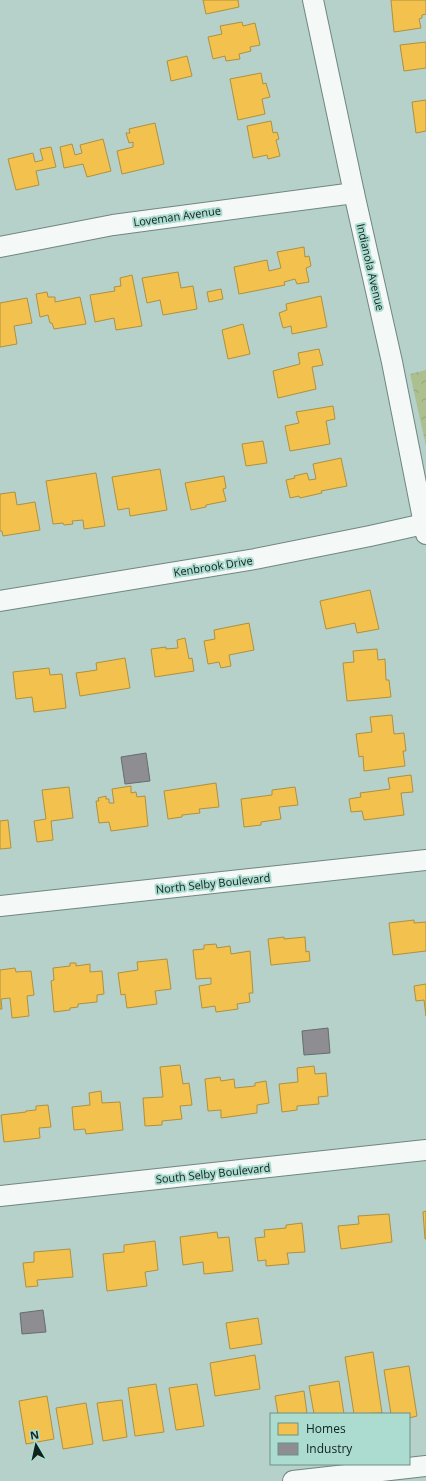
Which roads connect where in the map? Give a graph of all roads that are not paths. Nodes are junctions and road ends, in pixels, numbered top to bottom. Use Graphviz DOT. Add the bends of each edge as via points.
graph roads {
  1 [pos="313,0"];
  2 [pos="354,193"];
  3 [pos="0,247"];
  4 [pos="425,529"];
  5 [pos="0,601"];
  6 [pos="426,860"];
  7 [pos="0,906"];
  8 [pos="426,1150"];
  9 [pos="0,1196"];
  10 [pos="426,1466"];
  11 [pos="293,1481"];
  1 -- 2 [label="street, Indianola Avenue"];
  2 -- 3 [label="street, Loveman Avenue" via="113,225"];
  2 -- 4 [label="street, Indianola Avenue" via="392,362"];
  4 -- 5 [label="street, Kenbrook Drive" via="370,536 255,559"];
  6 -- 7 [label="street, North Selby Boulevard"];
  8 -- 9 [label="street, South Selby Boulevard"];
  10 -- 11 [label="street"];
}
